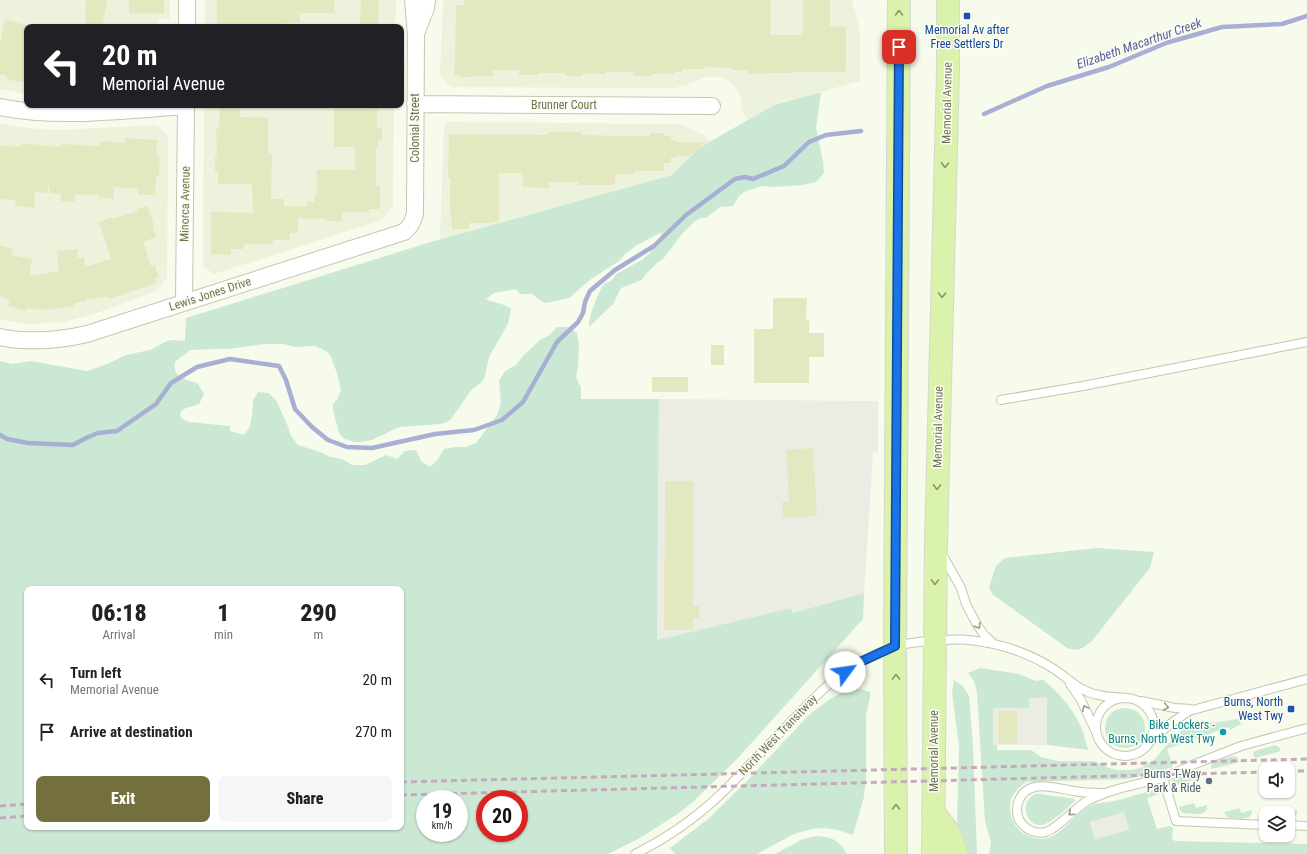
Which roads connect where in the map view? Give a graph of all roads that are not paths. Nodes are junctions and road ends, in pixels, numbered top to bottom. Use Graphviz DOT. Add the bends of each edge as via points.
graph roads {
  1 [pos="187,0"];
  2 [pos="413,0"];
  3 [pos="428,0"];
  4 [pos="899,0"];
  5 [pos="948,0"];
  6 [pos="187,24"];
  7 [pos="416,35"];
  8 [pos="415,104"];
  9 [pos="712,106"];
  10 [pos="0,107"];
  11 [pos="151,108"];
  12 [pos="186,108"];
  13 [pos="413,222"];
  14 [pos="184,302"];
  15 [pos="0,337"];
  16 [pos="1307,342"];
  17 [pos="1001,400"];
  18 [pos="936,543"];
  19 [pos="934,640"];
  20 [pos="994,644"];
  21 [pos="895,646"];
  22 [pos="1066,679"];
  23 [pos="1307,679"];
  24 [pos="1132,699"];
  25 [pos="1198,708"];
  26 [pos="1307,728"];
  27 [pos="1099,739"];
  28 [pos="1147,746"];
  29 [pos="1162,778"];
  30 [pos="1104,793"];
  31 [pos="933,812"];
  32 [pos="1259,825"];
  33 [pos="1295,825"];
  34 [pos="1307,826"];
  35 [pos="894,851"];
  36 [pos="635,854"];
  37 [pos="933,854"];
  38 [pos="957,854"];
  1 -- 6 [label="street"];
  2 -- 7 [label="street, Colonial Street"];
  3 -- 7 [label="street, Colonial Street"];
  21 -- 4 [label="main road, one-way"];
  5 -- 18 [label="main road, Memorial Avenue, one-way"];
  7 -- 8 [label="street, Colonial Street"];
  8 -- 9 [label="street, Brunner Court"];
  8 -- 13 [label="street, Colonial Street"];
  10 -- 11 [label="street" via="40,113"];
  12 -- 14 [label="street, Minorca Avenue"];
  13 -- 14 [label="street, Lewis Jones Drive" via="404,232"];
  14 -- 15 [label="street, Lewis Jones Drive" via="69,338 32,342"];
  16 -- 17 [label="lane"];
  18 -- 19 [label="main road, Memorial Avenue, one-way"];
  18 -- 20 [label="lane, one-way" via="961,588 976,623"];
  19 -- 20 [label="lane, North West Transitway" via="969,640"];
  19 -- 21 [label="lane, North West Transitway"];
  19 -- 31 [label="main road, Memorial Avenue"];
  20 -- 22 [label="lane" via="1039,661"];
  35 -- 21 [label="main road, one-way"];
  21 -- 36 [label="lane, North West Transitway" via="856,664 831,681 706,808 678,830"];
  22 -- 24 [label="lane" via="1096,695"];
  27 -- 22 [label="lane, one-way" via="1081,700"];
  23 -- 25 [label="lane"];
  24 -- 25 [label="lane, one-way" via="1175,708"];
  24 -- 27 [label="lane" via="1120,698 1106,705 1097,725"];
  24 -- 28 [label="lane" via="1148,709 1152,716 1154,732"];
  25 -- 28 [label="lane" via="1170,724"];
  26 -- 29 [label="lane" via="1242,746"];
  27 -- 28 [label="lane" via="1108,750 1121,755 1135,754"];
  29 -- 30 [label="lane"];
  29 -- 32 [label="lane" via="1176,821"];
  30 -- 30 [label="lane, one-way" via="1077,808 1045,832 1028,829 1018,819 1019,800 1023,793 1036,786"];
  31 -- 37 [label="main road, Memorial Avenue"];
  31 -- 38 [label="main road" via="948,831"];
  33 -- 34 [label="lane"];
}
